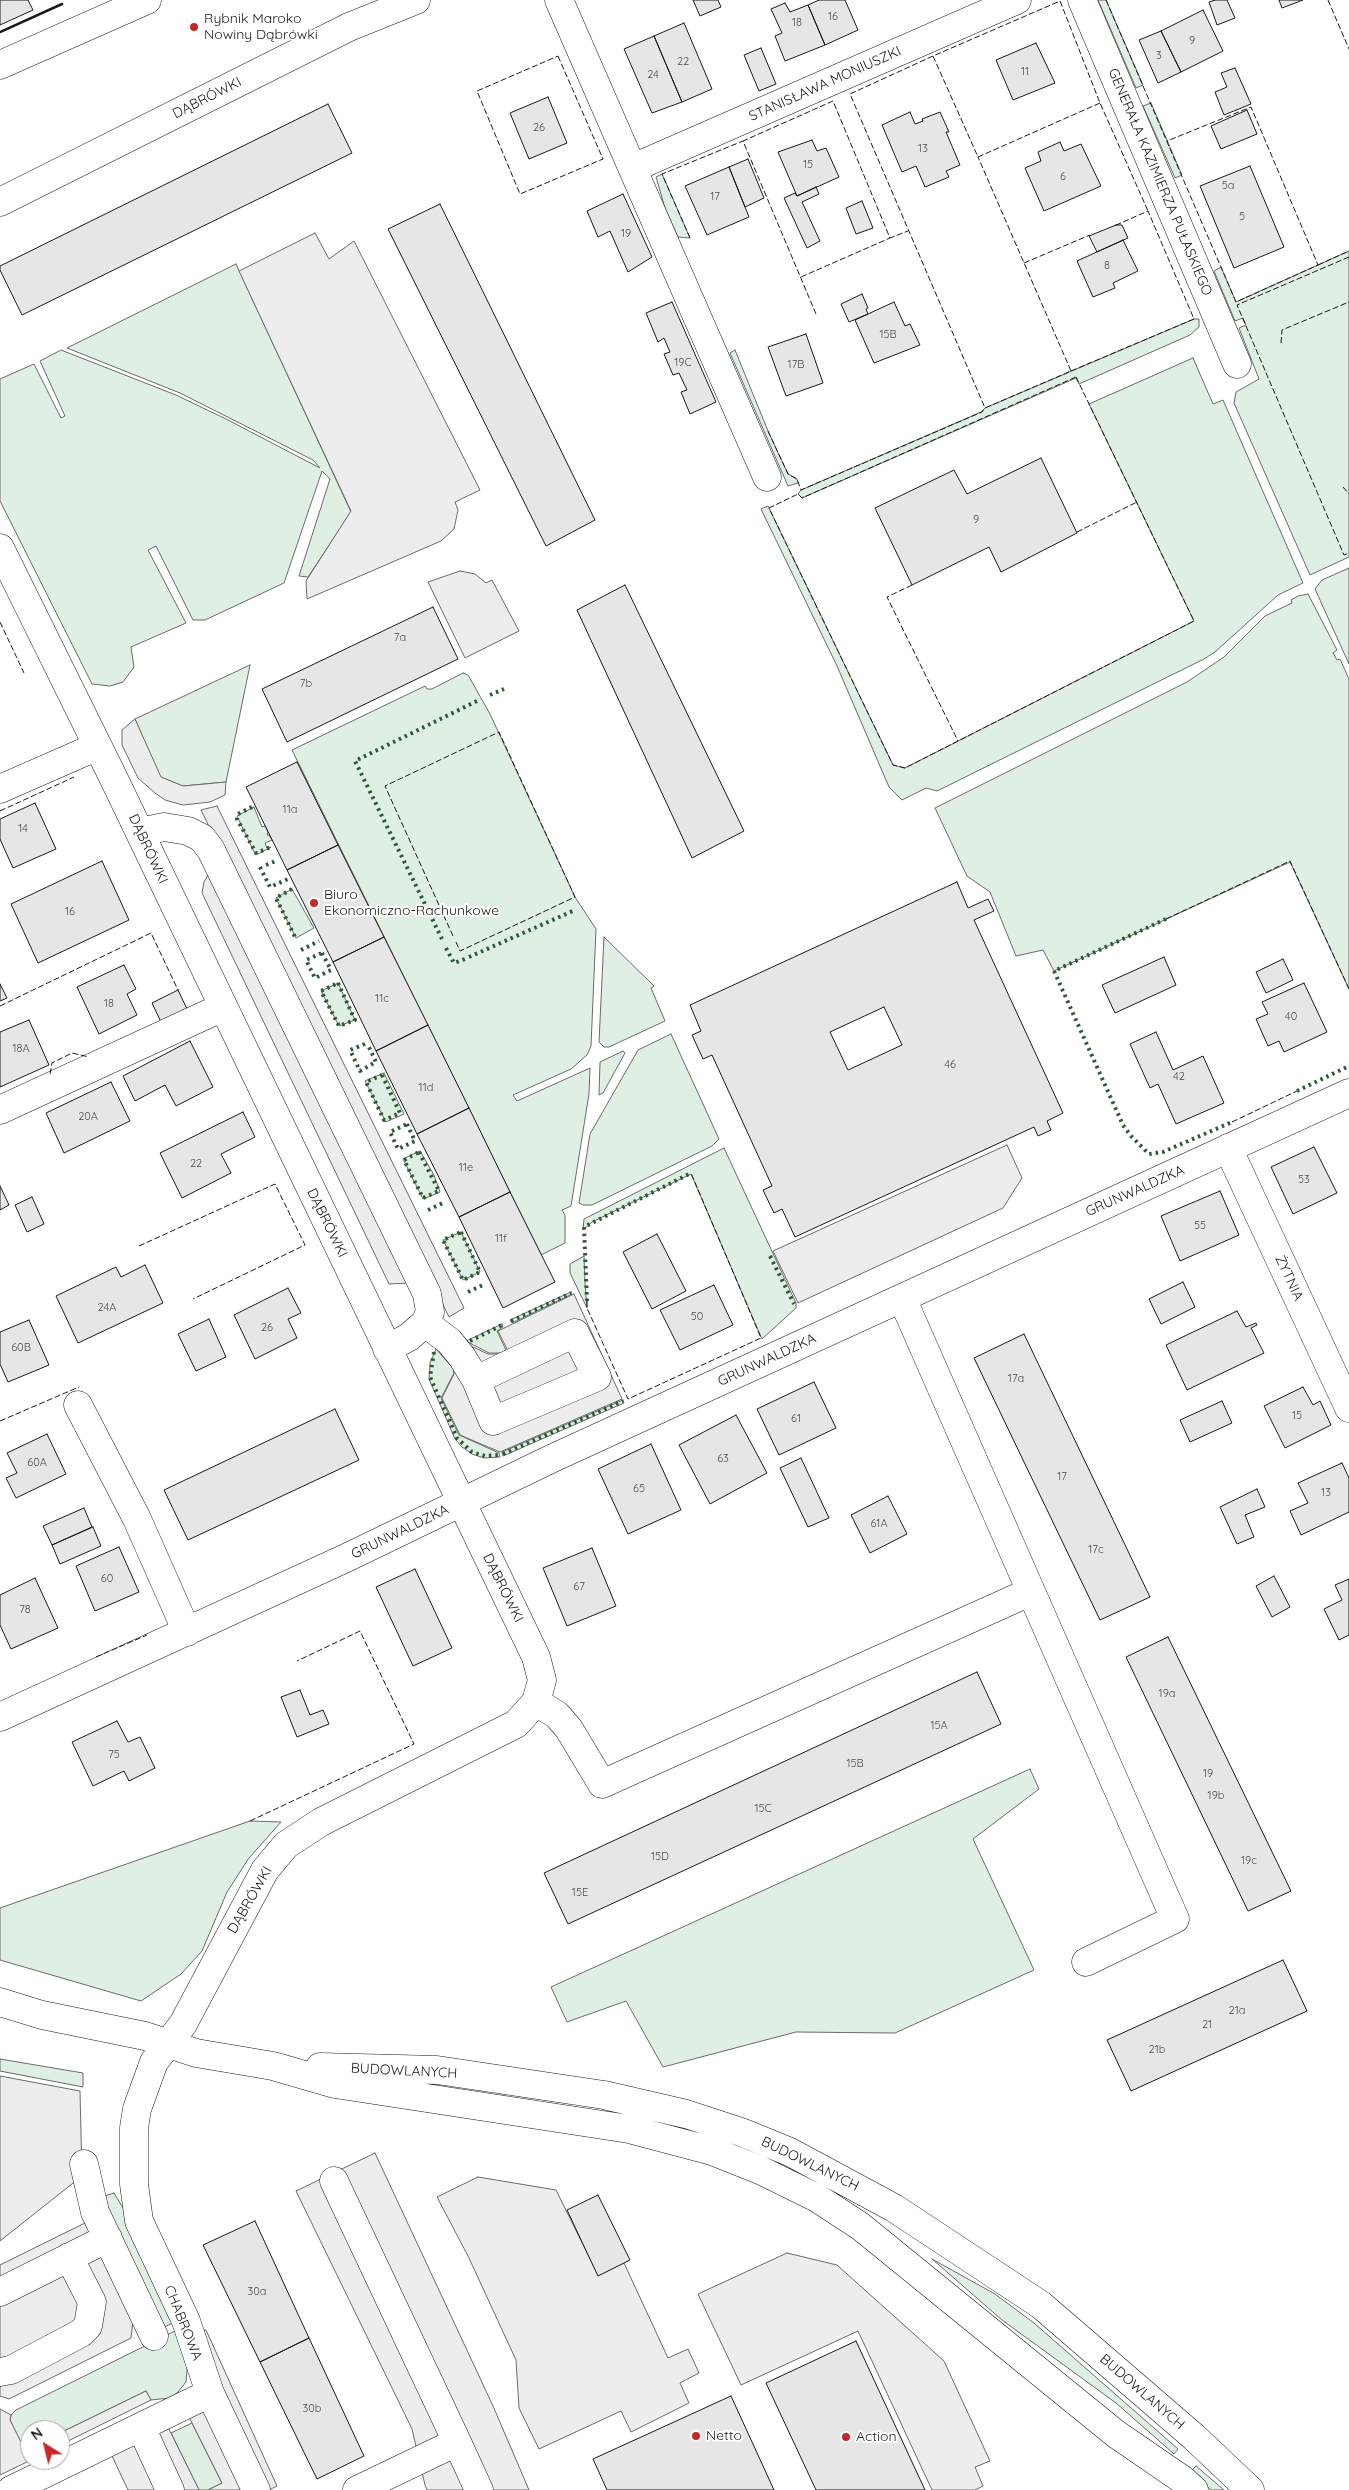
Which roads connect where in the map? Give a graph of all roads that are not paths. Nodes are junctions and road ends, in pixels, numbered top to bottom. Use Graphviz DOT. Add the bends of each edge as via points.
graph roads {
  1 [pos="147,0"];
  2 [pos="416,0"];
  3 [pos="560,0"];
  4 [pos="1017,0"];
  5 [pos="1082,0"];
  6 [pos="0,65"];
  7 [pos="633,168"];
  8 [pos="0,202"];
  9 [pos="1238,364"];
  10 [pos="767,477"];
  11 [pos="0,548"];
  12 [pos="98,746"];
  13 [pos="0,789"];
  14 [pos="140,832"];
  15 [pos="223,1007"];
  16 [pos="1349,1093"];
  17 [pos="0,1110"];
  18 [pos="1228,1148"];
  19 [pos="902,1298"];
  20 [pos="425,1323"];
  21 [pos="387,1349"];
  22 [pos="476,1380"];
  23 [pos="78,1405"];
  24 [pos="1349,1408"];
  25 [pos="461,1501"];
  26 [pos="1030,1592"];
  27 [pos="187,1632"];
  28 [pos="536,1702"];
  29 [pos="0,1717"];
  30 [pos="1086,1962"];
  31 [pos="0,2002"];
  32 [pos="0,2012"];
  33 [pos="42,2015"];
  34 [pos="168,2044"];
  35 [pos="273,2066"];
  36 [pos="84,2164"];
  37 [pos="334,2181"];
  38 [pos="108,2238"];
  39 [pos="69,2257"];
  40 [pos="0,2292"];
  41 [pos="154,2336"];
  42 [pos="0,2372"];
  43 [pos="210,2393"];
  44 [pos="141,2427"];
  45 [pos="1116,2434"];
  46 [pos="458,2442"];
  47 [pos="1244,2484"];
  48 [pos="11,2490"];
  49 [pos="170,2490"];
  50 [pos="256,2490"];
  51 [pos="357,2490"];
  52 [pos="479,2490"];
  53 [pos="1164,2490"];
  54 [pos="1194,2490"];
  55 [pos="1265,2490"];
  1 -- 6 [label="street"];
  2 -- 8 [label="street, DĄBRÓWKI" via="335,34"];
  3 -- 7 [label="street"];
  4 -- 7 [label="street, STANISŁAWA MONIUSZKI"];
  5 -- 9 [label="street, GENERAŁA KAZIMIERZA PUŁASKIEGO"];
  7 -- 10 [label="street"];
  11 -- 12 [label="street, DĄBRÓWKI"];
  12 -- 13 [label="street"];
  12 -- 14 [label="street, DĄBRÓWKI"];
  14 -- 15 [label="street, DĄBRÓWKI"];
  14 -- 20 [label="street" via="164,827 188,831 202,838 211,850 427,1294 430,1312"];
  15 -- 17 [label="street"];
  15 -- 21 [label="street, DĄBRÓWKI"];
  16 -- 18 [label="street, GRUNWALDZKA"];
  18 -- 19 [label="street, GRUNWALDZKA"];
  18 -- 24 [label="street, ŻYTNIA"];
  19 -- 25 [label="street, GRUNWALDZKA"];
  19 -- 26 [label="street"];
  20 -- 21 [label="street" via="409,1337"];
  20 -- 22 [label="street" via="448,1341"];
  21 -- 25 [label="street, DĄBRÓWKI"];
  23 -- 27 [label="street" via="137,1519"];
  25 -- 27 [label="street, GRUNWALDZKA"];
  25 -- 28 [label="street, DĄBRÓWKI" via="536,1657 542,1680"];
  26 -- 28 [label="street" via="602,1784 569,1728"];
  26 -- 30 [label="street" via="1175,1919"];
  27 -- 29 [label="street, GRUNWALDZKA"];
  28 -- 34 [label="street, DĄBRÓWKI" via="509,1728 321,1822 286,1845 257,1883 187,2017"];
  31 -- 33 [label="street, BUDOWLANYCH"];
  32 -- 33 [label="street, BUDOWLANYCH"];
  33 -- 34 [label="street, BUDOWLANYCH" via="136,2034"];
  34 -- 35 [label="street, BUDOWLANYCH" via="196,2053"];
  34 -- 43 [label="street, CHABROWA" via="154,2062 136,2115 136,2204 144,2234 186,2322"];
  35 -- 45 [label="street, BUDOWLANYCH" via="335,2084 628,2129 712,2151 760,2170 817,2198 860,2226"];
  35 -- 47 [label="street, BUDOWLANYCH" via="437,2070 604,2095 686,2114 790,2152 894,2208 1041,2305"];
  36 -- 38 [label="street" via="95,2212"];
  37 -- 46 [label="street"];
  38 -- 39 [label="street"];
  38 -- 41 [label="street"];
  39 -- 40 [label="street"];
  39 -- 42 [label="street" via="92,2302 88,2326 82,2333 11,2370"];
  43 -- 44 [label="street"];
  43 -- 50 [label="street, CHABROWA"];
  44 -- 48 [label="street"];
  44 -- 49 [label="street"];
  45 -- 53 [label="street"];
  45 -- 54 [label="street, BUDOWLANYCH"];
  46 -- 51 [label="street"];
  46 -- 52 [label="street"];
  47 -- 55 [label="street, BUDOWLANYCH"];
}
